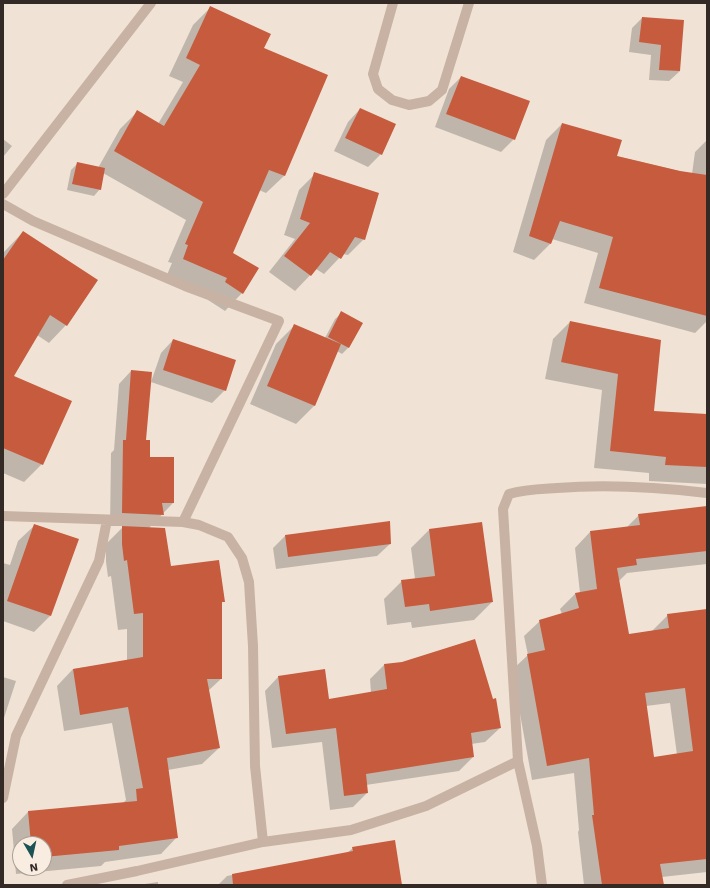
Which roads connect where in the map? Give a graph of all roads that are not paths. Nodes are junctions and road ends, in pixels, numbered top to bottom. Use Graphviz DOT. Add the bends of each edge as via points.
graph roads {
  1 [pos="151,3"];
  2 [pos="393,3"];
  3 [pos="469,3"];
  4 [pos="3,194"];
  5 [pos="3,204"];
  6 [pos="707,493"];
  7 [pos="3,516"];
  8 [pos="107,520"];
  9 [pos="183,522"];
  10 [pos="518,761"];
  11 [pos="3,798"];
  12 [pos="263,842"];
  13 [pos="67,885"];
  14 [pos="542,885"];
  1 -- 4 [label="street"];
  2 -- 3 [label="street" via="372,74 378,89 392,100 409,105 429,101 442,90"];
  5 -- 9 [label="street" via="33,221 185,286 278,321"];
  6 -- 10 [label="street" via="658,487 591,485 521,490 509,494 503,509"];
  7 -- 8 [label="street"];
  8 -- 9 [label="street"];
  8 -- 11 [label="street" via="99,561 16,736"];
  9 -- 12 [label="street" via="200,525 228,537 242,558 249,582 255,766"];
  10 -- 12 [label="street" via="426,806 351,830"];
  10 -- 14 [label="street" via="537,846"];
  12 -- 13 [label="street"];
}
